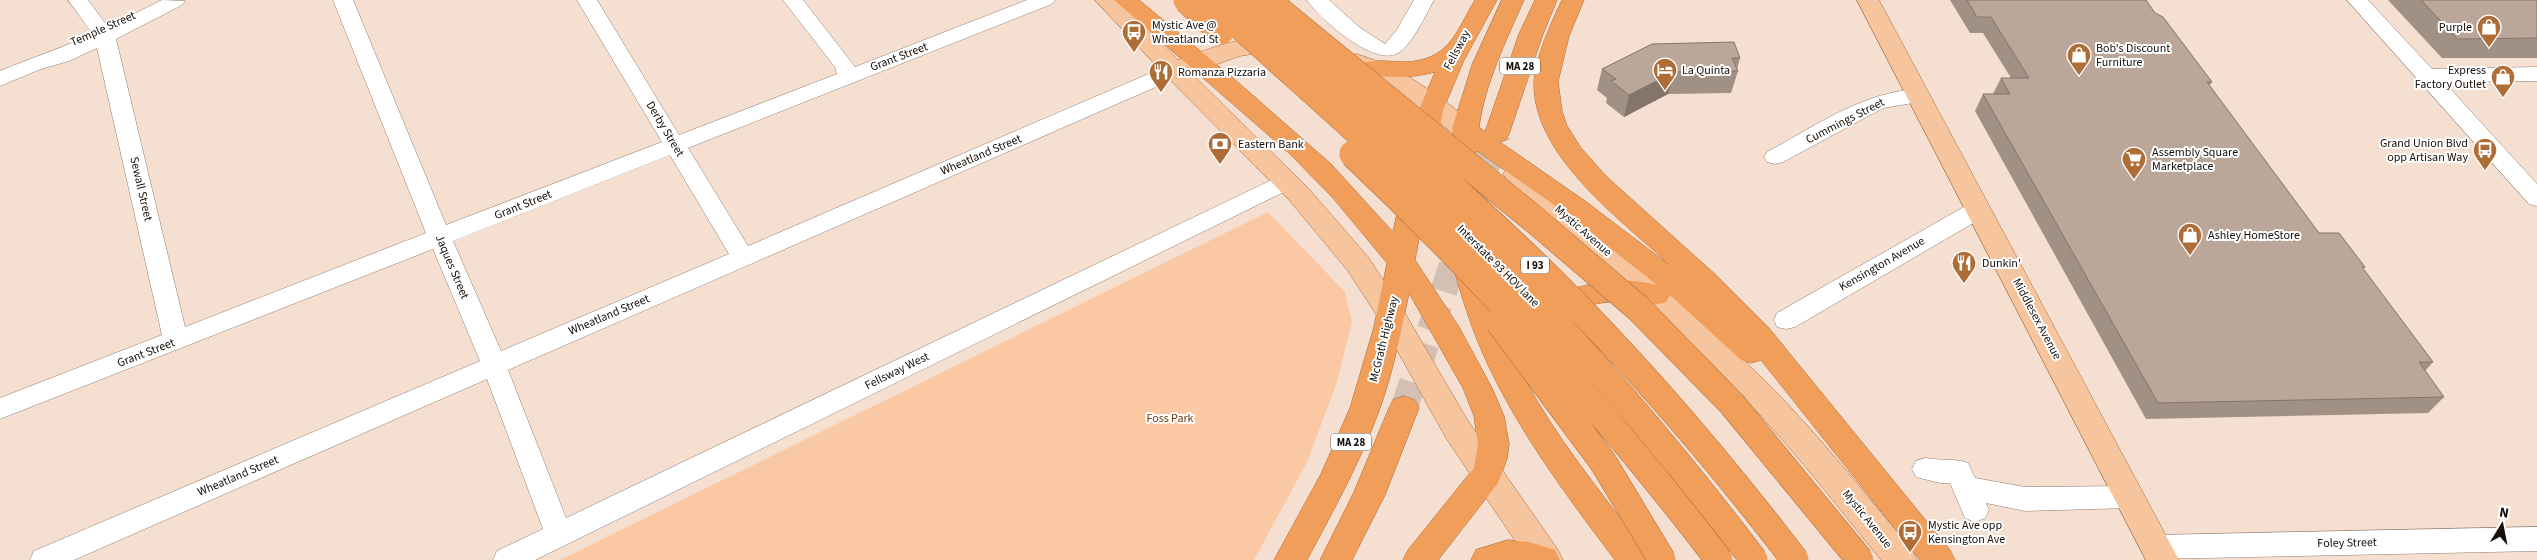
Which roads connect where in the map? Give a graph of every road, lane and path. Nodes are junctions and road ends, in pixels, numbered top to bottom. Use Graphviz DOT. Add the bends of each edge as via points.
graph roads {
  1 [pos="78,0"];
  2 [pos="176,0"];
  3 [pos="343,0"];
  4 [pos="587,0"];
  5 [pos="793,0"];
  6 [pos="1045,0"];
  7 [pos="1106,0"];
  8 [pos="1125,0"];
  9 [pos="1187,0"];
  10 [pos="1194,0"];
  11 [pos="1212,0"];
  12 [pos="1243,0"];
  13 [pos="1266,0"];
  14 [pos="1317,0"];
  15 [pos="1424,0"];
  16 [pos="1486,0"];
  17 [pos="1513,0"];
  18 [pos="1546,0"];
  19 [pos="1572,0"];
  20 [pos="1868,0"];
  21 [pos="2357,0"];
  22 [pos="103,33"];
  23 [pos="1315,46"];
  24 [pos="1455,53"];
  25 [pos="1379,59"];
  26 [pos="1198,61"];
  27 [pos="1174,71"];
  28 [pos="2537,74"];
  29 [pos="2426,76"];
  30 [pos="848,77"];
  31 [pos="0,79"];
  32 [pos="1918,96"];
  33 [pos="1433,103"];
  34 [pos="1464,129"];
  35 [pos="1497,134"];
  36 [pos="674,145"];
  37 [pos="1775,157"];
  38 [pos="1286,182"];
  39 [pos="2537,198"];
  40 [pos="1979,209"];
  41 [pos="1431,230"];
  42 [pos="440,237"];
  43 [pos="743,258"];
  44 [pos="1402,263"];
  45 [pos="1656,295"];
  46 [pos="1390,316"];
  47 [pos="1786,320"];
  48 [pos="176,341"];
  49 [pos="494,365"];
  50 [pos="1502,365"];
  51 [pos="0,408"];
  52 [pos="1404,408"];
  53 [pos="1925,468"];
  54 [pos="1487,474"];
  55 [pos="1885,492"];
  56 [pos="2130,497"];
  57 [pos="559,535"];
  58 [pos="2537,539"];
  59 [pos="2377,551"];
  60 [pos="2160,554"];
  61 [pos="44,560"];
  62 [pos="507,560"];
  63 [pos="1290,560"];
  64 [pos="1336,560"];
  65 [pos="1419,560"];
  66 [pos="1487,560"];
  67 [pos="1545,560"];
  68 [pos="1634,560"];
  69 [pos="1662,560"];
  70 [pos="1719,560"];
  71 [pos="1754,560"];
  72 [pos="1795,560"];
  73 [pos="1860,560"];
  74 [pos="1901,560"];
  75 [pos="1939,560"];
  1 -- 22 [label="street"];
  2 -- 22 [label="street, Temple Street"];
  3 -- 42 [label="street, Jaques Street"];
  4 -- 36 [label="street, Derby Street"];
  5 -- 30 [label="street" via="845,66"];
  6 -- 30 [label="street, Grant Street"];
  7 -- 27 [label="main road"];
  8 -- 26 [label="highway"];
  9 -- 41 [label="highway, bridge"];
  10 -- 23 [label="main road, Mystic Avenue"];
  11 -- 71 [label="highway, Interstate 93 HOV lane / I 93, bridge" via="1399,171 1533,300 1630,406"];
  12 -- 72 [label="highway, I 93, bridge" via="1466,199 1552,281 1692,435"];
  13 -- 73 [label="highway, bridge" via="1638,308 1732,404"];
  14 -- 25 [label="street" via="1370,45"];
  15 -- 25 [label="street" via="1399,40"];
  16 -- 24 [label="highway, Fellsway / MA 28"];
  17 -- 34 [label="highway" via="1477,83"];
  18 -- 35 [label="highway, MA 28"];
  19 -- 55 [label="highway" via="1556,36 1546,82 1550,111 1567,147 1584,169 1758,335"];
  20 -- 32 [label="main road, Middlesex Avenue"];
  21 -- 29 [label="street"];
  22 -- 31 [label="street, Temple Street" via="62,56"];
  22 -- 48 [label="street, Sewall Street"];
  23 -- 25 [label="main road, Mystic Avenue"];
  23 -- 26 [label="main road" via="1255,45 1227,50"];
  24 -- 25 [label="highway" via="1438,64 1421,69"];
  24 -- 33 [label="highway, Fellsway / MA 28"];
  25 -- 33 [label="main road, Mystic Avenue" via="1405,84"];
  26 -- 27 [label="main road"];
  26 -- 44 [label="highway" via="1324,171"];
  27 -- 38 [label="main road"];
  27 -- 43 [label="street, Wheatland Street"];
  28 -- 29 [label="street"];
  29 -- 39 [label="street"];
  30 -- 36 [label="street, Grant Street"];
  32 -- 37 [label="street, Cummings Street" via="1876,103"];
  32 -- 40 [label="main road, Middlesex Avenue"];
  33 -- 34 [label="main road, Mystic Avenue"];
  33 -- 44 [label="highway, McGrath Highway / MA 28"];
  34 -- 45 [label="main road, Mystic Avenue"];
  34 -- 50 [label="highway" via="1459,197 1463,248 1472,286"];
  34 -- 55 [label="highway" via="1598,223 1681,288 1788,388"];
  36 -- 42 [label="street, Grant Street"];
  36 -- 43 [label="street, Derby Street"];
  38 -- 46 [label="main road" via="1358,264"];
  38 -- 57 [label="street, Fellsway West"];
  40 -- 47 [label="street, Kensington Avenue"];
  40 -- 56 [label="main road, Middlesex Avenue"];
  41 -- 69 [label="highway, bridge" via="1598,455"];
  41 -- 70 [label="highway, bridge" via="1518,318 1608,419"];
  42 -- 48 [label="street, Grant Street"];
  42 -- 49 [label="street, Jaques Street"];
  43 -- 49 [label="street, Wheatland Street"];
  44 -- 46 [label="highway, McGrath Highway / MA 28"];
  44 -- 54 [label="highway" via="1440,320 1489,413 1494,428 1494,445 1493,460"];
  45 -- 50 [label="highway" via="1608,290 1553,307 1525,323 1509,338"];
  45 -- 74 [label="main road, Mystic Avenue" via="1772,407"];
  46 -- 54 [label="main road"];
  46 -- 63 [label="highway, McGrath Highway / MA 28" via="1380,360 1354,436 1319,510"];
  48 -- 51 [label="street, Grant Street"];
  49 -- 57 [label="street, Jaques Street"];
  49 -- 61 [label="street, Wheatland Street"];
  50 -- 68 [label="highway" via="1546,442"];
  52 -- 64 [label="highway, MA 28" via="1369,495"];
  53 -- 56 [label="street" via="1940,472 1959,471 1970,499"];
  54 -- 65 [label="highway"];
  54 -- 67 [label="main road"];
  55 -- 75 [label="highway"];
  56 -- 60 [label="main road, Middlesex Avenue"];
  57 -- 62 [label="street, Fellsway West"];
  58 -- 59 [label="street, Foley Street"];
  59 -- 60 [label="street, Foley Street"];
  66 -- 67 [label="highway" via="1506,553"];
}
